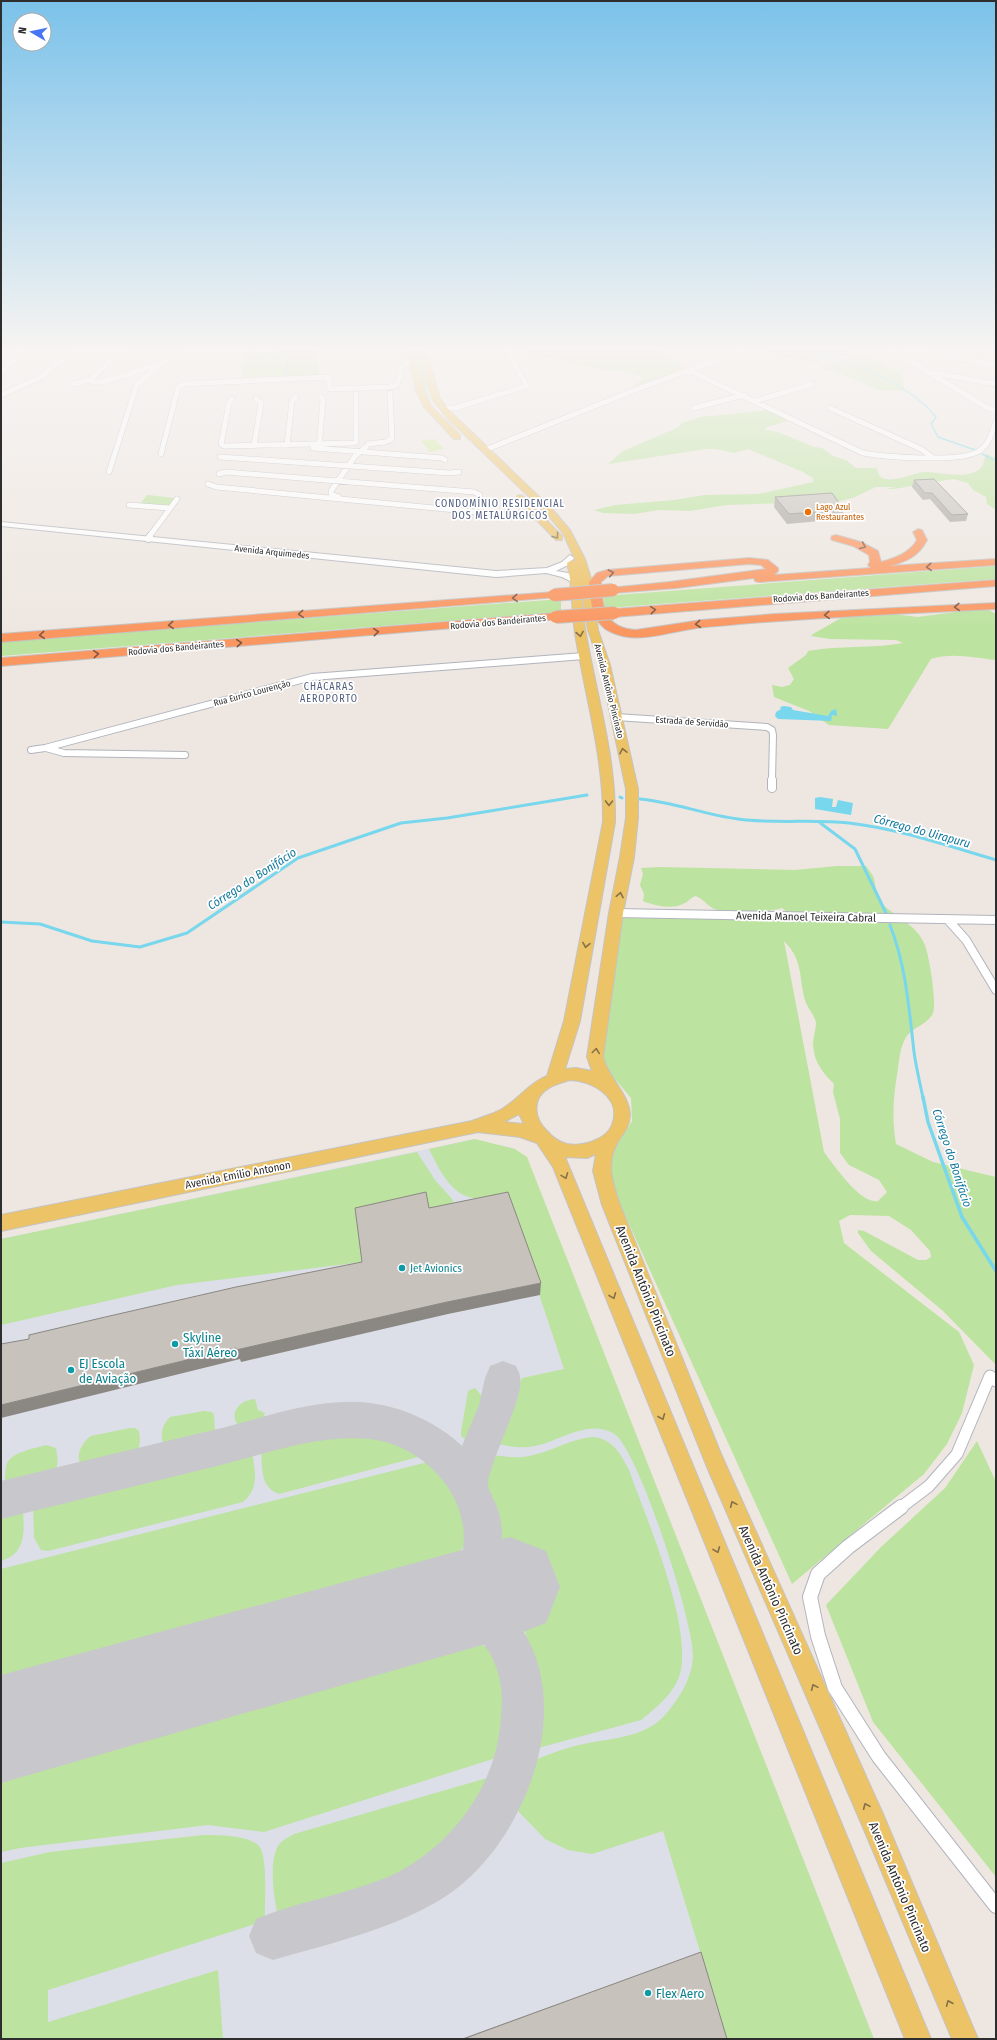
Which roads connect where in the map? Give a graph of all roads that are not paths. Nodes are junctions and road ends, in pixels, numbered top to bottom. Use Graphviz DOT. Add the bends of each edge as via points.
graph roads {
  1 [pos="118,444"];
  2 [pos="164,444"];
  3 [pos="221,444"];
  4 [pos="375,444"];
  5 [pos="479,444"];
  6 [pos="499,444"];
  7 [pos="846,444"];
  8 [pos="912,444"];
  9 [pos="986,444"];
  10 [pos="288,445"];
  11 [pos="254,446"];
  12 [pos="319,446"];
  13 [pos="354,446"];
  14 [pos="367,446"];
  15 [pos="485,450"];
  16 [pos="361,452"];
  17 [pos="161,454"];
  18 [pos="220,457"];
  19 [pos="932,457"];
  20 [pos="445,460"];
  21 [pos="346,466"];
  22 [pos="109,472"];
  23 [pos="459,472"];
  24 [pos="220,474"];
  25 [pos="336,481"];
  26 [pos="208,484"];
  27 [pos="514,493"];
  28 [pos="480,495"];
  29 [pos="323,497"];
  30 [pos="177,499"];
  31 [pos="129,505"];
  32 [pos="529,507"];
  33 [pos="169,508"];
  34 [pos="540,510"];
  35 [pos="1,524"];
  36 [pos="918,532"];
  37 [pos="836,538"];
  38 [pos="148,539"];
  39 [pos="570,558"];
  40 [pos="996,562"];
  41 [pos="874,566"];
  42 [pos="543,571"];
  43 [pos="794,577"];
  44 [pos="576,581"];
  45 [pos="996,583"];
  46 [pos="666,586"];
  47 [pos="996,591"];
  48 [pos="690,606"];
  49 [pos="996,606"];
  50 [pos="1,638"];
  51 [pos="584,656"];
  52 [pos="1,662"];
  53 [pos="616,717"];
  54 [pos="601,726"];
  55 [pos="603,741"];
  56 [pos="45,748"];
  57 [pos="31,750"];
  58 [pos="184,756"];
  59 [pos="629,778"];
  60 [pos="772,788"];
  61 [pos="616,913"];
  62 [pos="948,920"];
  63 [pos="996,920"];
  64 [pos="590,924"];
  65 [pos="996,990"];
  66 [pos="554,1077"];
  67 [pos="608,1086"];
  68 [pos="529,1098"];
  69 [pos="474,1127"];
  70 [pos="613,1137"];
  71 [pos="542,1140"];
  72 [pos="1,1223"];
  73 [pos="996,1381"];
  74 [pos="996,1906"];
  75 [pos="918,2039"];
  76 [pos="965,2039"];
  1 -- 22 [label="street"];
  2 -- 17 [label="street"];
  3 -- 11 [label="street" via="228,447"];
  4 -- 14 [label="street"];
  5 -- 15 [label="main road, Avenida Antônio Pincinato"];
  6 -- 15 [label="street"];
  7 -- 19 [label="street" via="866,454 885,458"];
  8 -- 19 [label="street"];
  9 -- 19 [label="street" via="972,455"];
  10 -- 11 [label="street"];
  10 -- 12 [label="street"];
  12 -- 13 [label="street"];
  12 -- 13 [label="street"];
  13 -- 14 [label="street"];
  13 -- 16 [label="street"];
  13 -- 21 [label="street"];
  14 -- 16 [label="street"];
  15 -- 34 [label="main road, Avenida Antônio Pincinato"];
  16 -- 20 [label="street"];
  16 -- 21 [label="street"];
  18 -- 21 [label="street"];
  21 -- 23 [label="street"];
  21 -- 25 [label="street"];
  24 -- 25 [label="street" via="226,472"];
  25 -- 28 [label="street" via="474,492"];
  25 -- 29 [label="street"];
  25 -- 32 [label="street" via="330,494 338,496 515,513"];
  26 -- 29 [label="street" via="216,487"];
  27 -- 32 [label="main road, Avenida Antônio Pincinato"];
  29 -- 34 [label="street" via="518,516"];
  30 -- 33 [label="street"];
  31 -- 33 [label="street"];
  32 -- 34 [label="main road, Avenida Antônio Pincinato"];
  33 -- 38 [label="street"];
  34 -- 39 [label="main road, Avenida Antônio Pincinato, one-way"];
  34 -- 53 [label="main road, Avenida Antônio Pincinato" via="567,532 580,559 587,582 593,630"];
  35 -- 38 [label="main road, Avenida Arquimedes"];
  36 -- 41 [label="highway" via="922,540 916,550 896,561"];
  37 -- 41 [label="highway, one-way" via="857,544 874,553"];
  38 -- 42 [label="main road, Avenida Arquimedes" via="471,572 496,574"];
  39 -- 42 [label="main road, Avenida Arquimedes" via="566,564"];
  39 -- 44 [label="main road, Avenida Antônio Pincinato"];
  40 -- 43 [label="highway, Rodovia dos Bandeirantes, one-way"];
  41 -- 43 [label="highway"];
  42 -- 44 [label="main road, Avenida Arquimedes" via="565,575"];
  43 -- 46 [label="highway, Rodovia dos Bandeirantes"];
  44 -- 51 [label="main road, Avenida Antônio Pincinato, one-way"];
  45 -- 48 [label="highway, Rodovia dos Bandeirantes"];
  49 -- 46 [label="highway, one-way" via="701,624 635,633 610,628 602,619 595,582 607,573 749,561 767,563 772,568 768,573"];
  46 -- 50 [label="highway, Rodovia dos Bandeirantes, one-way, bridge"];
  47 -- 48 [label="highway" via="908,600 764,606"];
  52 -- 48 [label="highway, Rodovia dos Bandeirantes, one-way, bridge"];
  51 -- 54 [label="main road, Avenida Antônio Pincinato"];
  51 -- 56 [label="street, Rua Eurico Lourenção" via="312,677"];
  53 -- 54 [label="main road" via="608,719"];
  59 -- 53 [label="main road, Avenida Antônio Pincinato, one-way"];
  53 -- 60 [label="street, Estrada de Servidão" via="767,727 772,730 773,736"];
  54 -- 55 [label="main road, Avenida Antônio Pincinato"];
  55 -- 59 [label="main road" via="610,750 615,775 620,779"];
  55 -- 64 [label="main road, Avenida Antônio Pincinato, one-way" via="609,784 609,822"];
  56 -- 57 [label="street, Rua Eurico Lourenção"];
  56 -- 58 [label="street, Rua Eurico Lourenção" via="64,753"];
  61 -- 59 [label="main road, Avenida Antônio Pincinato, one-way" via="632,818 632,789"];
  61 -- 62 [label="street, Avenida Manoel Teixeira Cabral"];
  61 -- 64 [label="main road" via="602,915"];
  67 -- 61 [label="main road, Avenida Antônio Pincinato, one-way" via="599,1071 595,1057"];
  62 -- 63 [label="street, Avenida Manoel Teixeira Cabral"];
  62 -- 65 [label="street" via="966,940"];
  64 -- 66 [label="main road, Avenida Antônio Pincinato, one-way" via="572,1021"];
  66 -- 67 [label="main road, Avenida Antônio Pincinato" via="568,1074 583,1075"];
  66 -- 68 [label="main road, Avenida Antônio Pincinato" via="535,1089"];
  67 -- 70 [label="main road, Avenida Antônio Pincinato" via="617,1095 623,1116 620,1127"];
  68 -- 69 [label="main road, Avenida Antônio Pincinato" via="507,1114"];
  68 -- 71 [label="main road" via="528,1118"];
  69 -- 71 [label="main road" via="521,1130"];
  69 -- 72 [label="main road, Avenida Emílio Antonon"];
  70 -- 71 [label="main road" via="602,1145 581,1151 558,1149"];
  76 -- 70 [label="main road, Avenida Antônio Pincinato, one-way" via="874,1823 714,1460 611,1205 600,1172 602,1157"];
  71 -- 75 [label="main road, one-way" via="560,1164"];
  73 -- 74 [label="street" via="990,1376 957,1454 929,1486 818,1574 810,1597 818,1636 835,1688 879,1757"];
}
